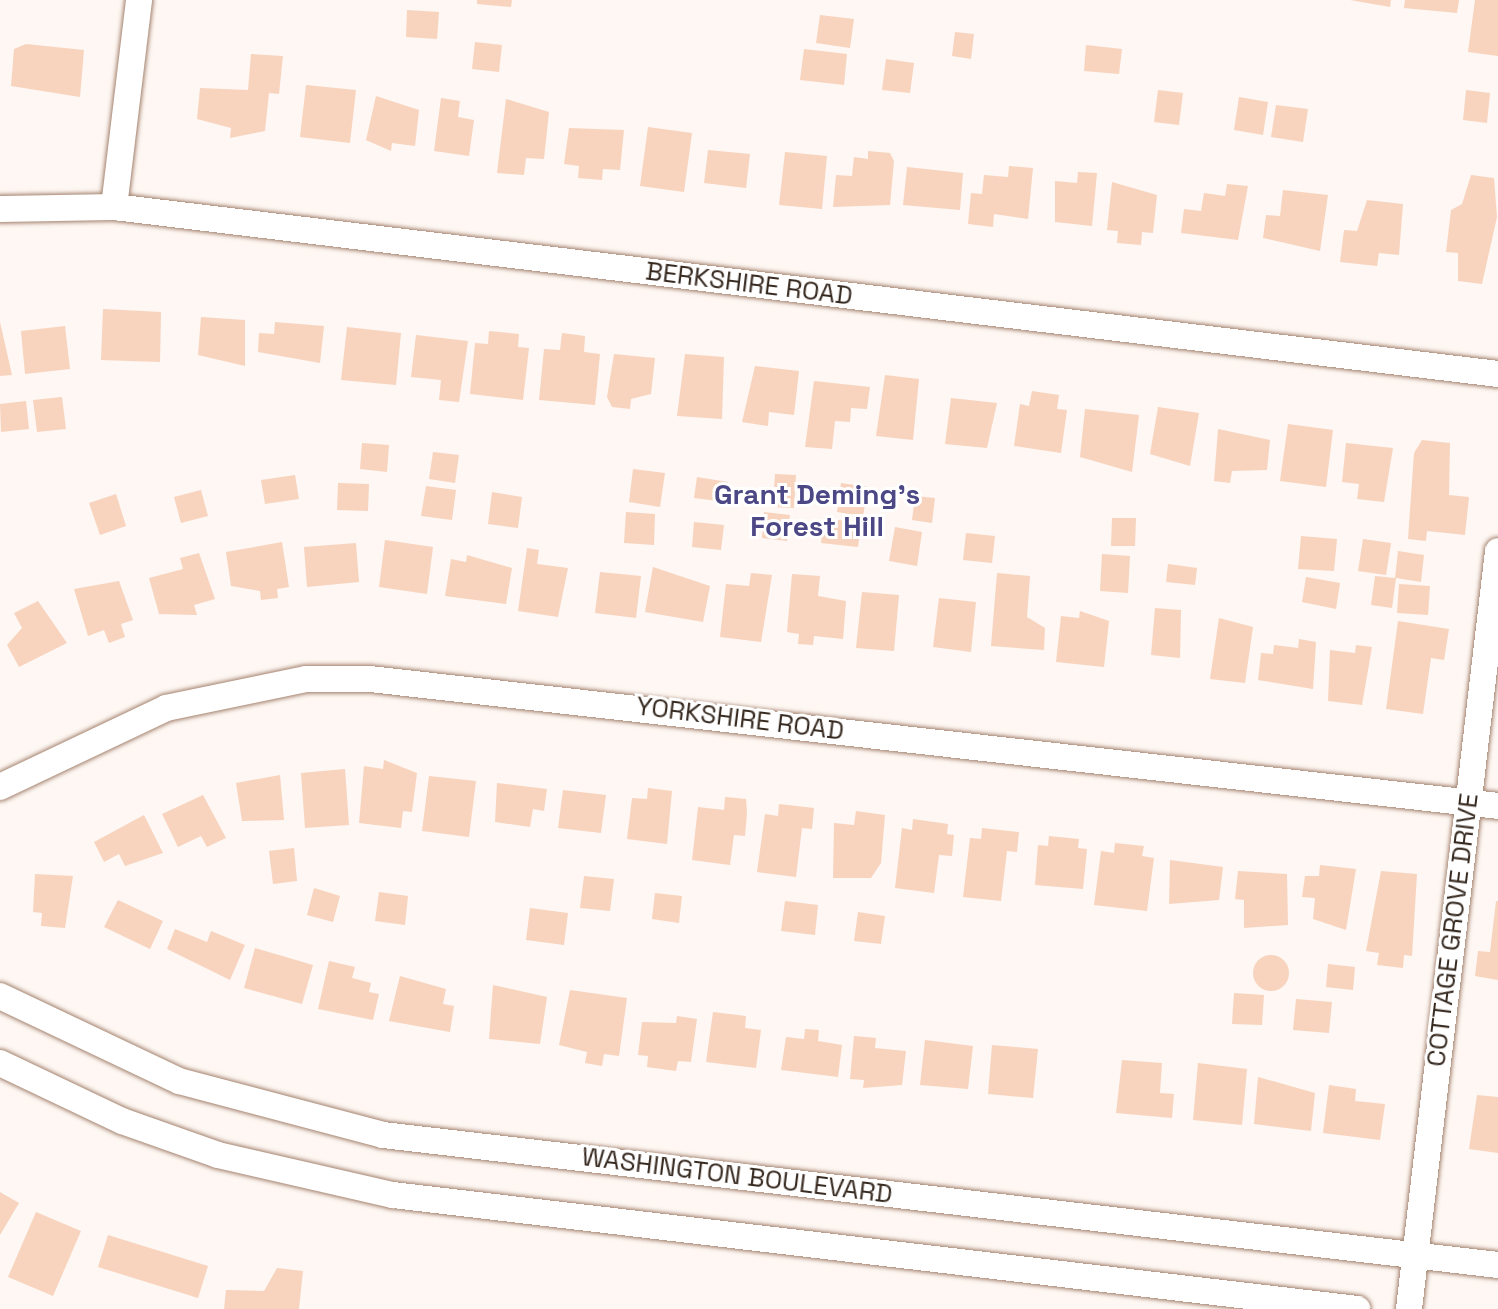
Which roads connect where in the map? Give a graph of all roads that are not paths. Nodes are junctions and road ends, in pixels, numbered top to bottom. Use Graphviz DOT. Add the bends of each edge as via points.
graph roads {
  1 [pos="139,0"];
  2 [pos="114,207"];
  3 [pos="0,209"];
  4 [pos="1498,374"];
  5 [pos="1498,551"];
  6 [pos="0,787"];
  7 [pos="1468,803"];
  8 [pos="1498,806"];
  9 [pos="0,996"];
  10 [pos="0,1063"];
  11 [pos="1415,1255"];
  12 [pos="1498,1265"];
  13 [pos="1357,1309"];
  14 [pos="1409,1309"];
  1 -- 2 [label="street"];
  2 -- 3 [label="street, BERKSHIRE ROAD"];
  2 -- 4 [label="street, BERKSHIRE ROAD"];
  5 -- 7 [label="street, COTTAGE GROVE DRIVE"];
  6 -- 7 [label="street, YORKSHIRE ROAD" via="166,708 306,679 370,679"];
  7 -- 8 [label="street, YORKSHIRE ROAD"];
  7 -- 11 [label="street, COTTAGE GROVE DRIVE"];
  9 -- 11 [label="street, WASHINGTON BOULEVARD" via="179,1081 383,1135"];
  10 -- 13 [label="street" via="122,1121 218,1155 393,1195"];
  11 -- 12 [label="street, WASHINGTON BOULEVARD"];
  11 -- 14 [label="street, COTTAGE GROVE DRIVE"];
}
